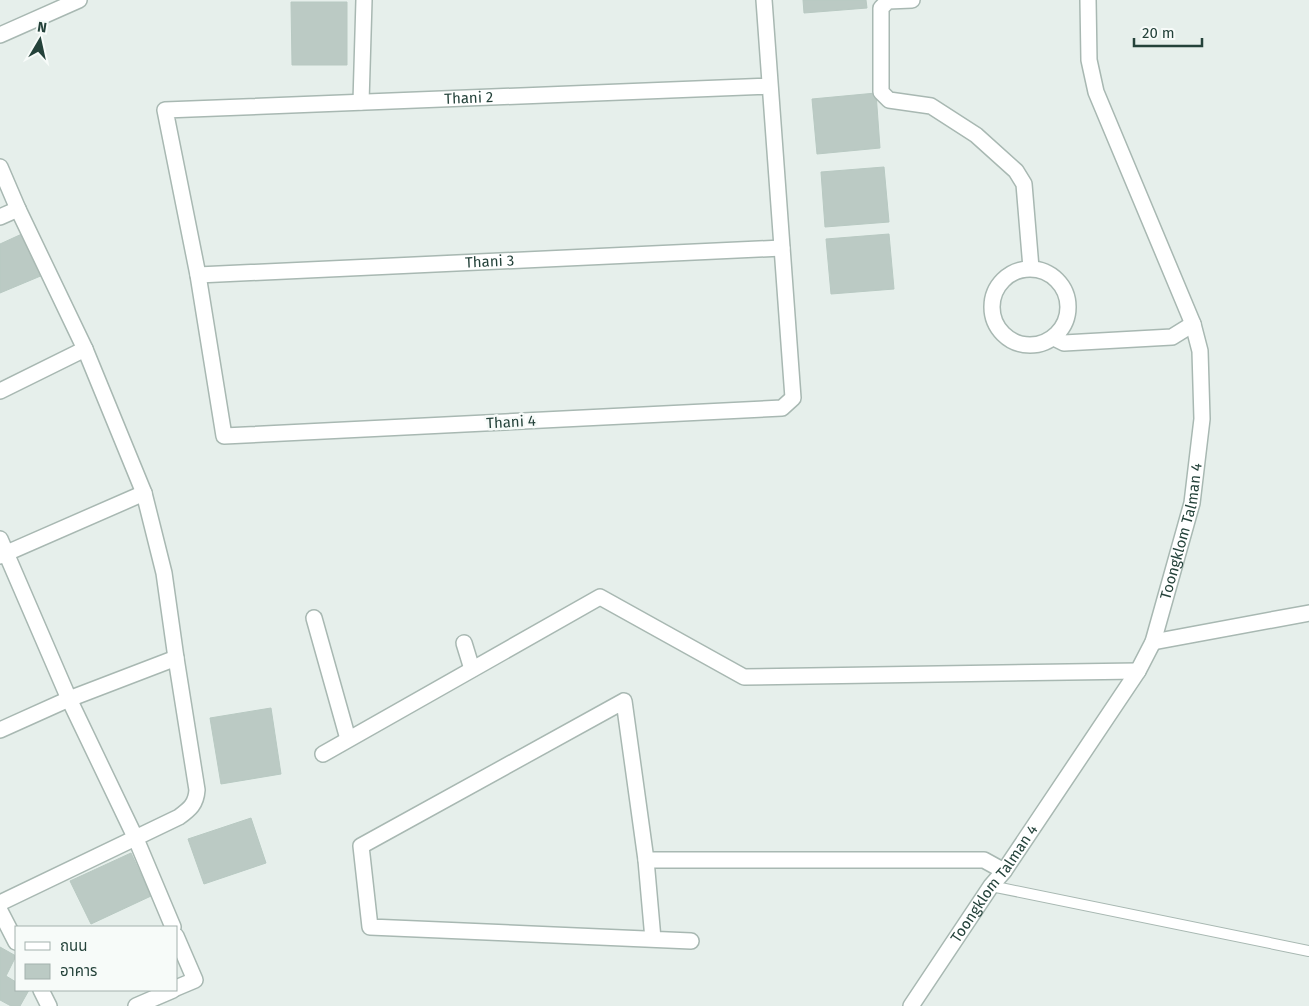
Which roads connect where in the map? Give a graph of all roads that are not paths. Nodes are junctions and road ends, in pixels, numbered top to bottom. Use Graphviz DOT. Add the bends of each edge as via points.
graph roads {
  1 [pos="79,0"];
  2 [pos="364,0"];
  3 [pos="764,0"];
  4 [pos="912,0"];
  5 [pos="1088,0"];
  6 [pos="0,35"];
  7 [pos="770,86"];
  8 [pos="361,102"];
  9 [pos="0,167"];
  10 [pos="18,209"];
  11 [pos="0,217"];
  12 [pos="782,248"];
  13 [pos="1031,268"];
  14 [pos="198,275"];
  15 [pos="1193,324"];
  16 [pos="1054,338"];
  17 [pos="85,349"];
  18 [pos="0,391"];
  19 [pos="144,493"];
  20 [pos="0,539"];
  21 [pos="3,555"];
  22 [pos="1309,613"];
  23 [pos="314,618"];
  24 [pos="1153,642"];
  25 [pos="464,643"];
  26 [pos="176,658"];
  27 [pos="472,669"];
  28 [pos="1138,671"];
  29 [pos="69,699"];
  30 [pos="0,730"];
  31 [pos="348,739"];
  32 [pos="323,754"];
  33 [pos="136,839"];
  34 [pos="646,860"];
  35 [pos="1004,871"];
  36 [pos="991,886"];
  37 [pos="0,903"];
  38 [pos="0,911"];
  39 [pos="173,926"];
  40 [pos="653,939"];
  41 [pos="15,940"];
  42 [pos="691,940"];
  43 [pos="178,941"];
  44 [pos="1309,951"];
  45 [pos="178,988"];
  46 [pos="42,991"];
  47 [pos="170,991"];
  48 [pos="49,1006"];
  49 [pos="136,1006"];
  50 [pos="911,1006"];
  1 -- 6 [label="street"];
  2 -- 8 [label="street"];
  3 -- 7 [label="street"];
  4 -- 13 [label="street" via="888,1 880,8 881,92 889,100 931,106 976,136 1016,172 1024,184"];
  5 -- 15 [label="street, Toongklom Talman 4" via="1089,60 1096,92"];
  7 -- 8 [label="street, Thani 2"];
  7 -- 12 [label="street"];
  8 -- 14 [label="street, Thani 2" via="165,110"];
  9 -- 10 [label="street"];
  10 -- 11 [label="street"];
  10 -- 17 [label="street"];
  12 -- 14 [label="street, Thani 3"];
  12 -- 14 [label="street, Thani 4" via="793,398 782,408 224,436"];
  13 -- 16 [label="street" via="1057,280 1066,294 1068,310 1064,326"];
  13 -- 16 [label="street" via="1014,272 1002,280 994,292 993,320 1012,342 1026,346"];
  15 -- 16 [label="street" via="1172,337 1064,343"];
  15 -- 24 [label="street, Toongklom Talman 4" via="1200,351 1202,419 1192,503"];
  17 -- 18 [label="street"];
  17 -- 19 [label="street"];
  19 -- 21 [label="street"];
  19 -- 26 [label="street" via="164,573"];
  20 -- 21 [label="street"];
  21 -- 29 [label="street"];
  22 -- 24 [label="street"];
  23 -- 31 [label="street"];
  24 -- 28 [label="street, Toongklom Talman 4"];
  25 -- 27 [label="street"];
  26 -- 29 [label="street"];
  26 -- 33 [label="street" via="196,800 191,809 179,817"];
  27 -- 28 [label="street" via="600,597 744,677"];
  27 -- 31 [label="street"];
  28 -- 35 [label="street, Toongklom Talman 4"];
  29 -- 30 [label="street"];
  29 -- 33 [label="street"];
  31 -- 32 [label="street"];
  33 -- 37 [label="street"];
  33 -- 39 [label="street"];
  34 -- 35 [label="street" via="984,860"];
  34 -- 40 [label="street"];
  34 -- 40 [label="street" via="624,701 360,846 370,927"];
  35 -- 36 [label="street, Toongklom Talman 4"];
  36 -- 44 [label="lane"];
  36 -- 50 [label="street, Toongklom Talman 4"];
  38 -- 41 [label="street"];
  40 -- 42 [label="street"];
  43 -- 45 [label="street" via="195,980"];
  46 -- 48 [label="street"];
  47 -- 49 [label="street"];
}
